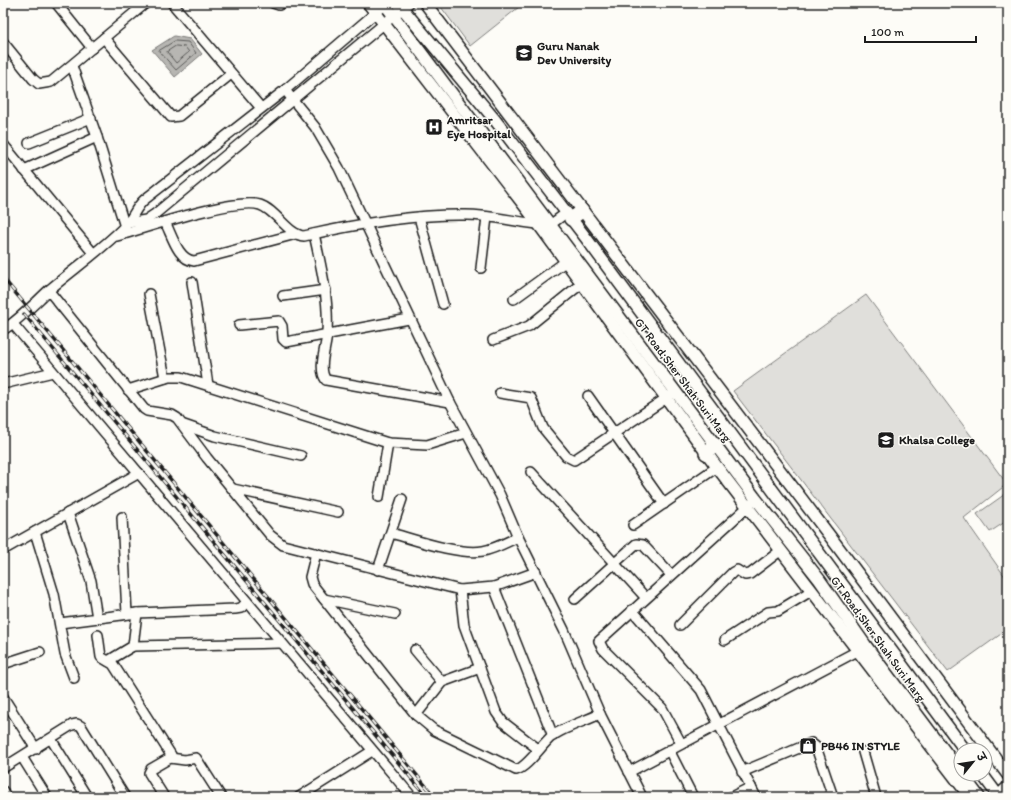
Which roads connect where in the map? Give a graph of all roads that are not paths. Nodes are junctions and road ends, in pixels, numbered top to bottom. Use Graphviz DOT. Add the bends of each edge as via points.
graph roads {
  1 [pos="146,3"];
  2 [pos="172,3"];
  3 [pos="273,3"];
  4 [pos="282,3"];
  5 [pos="368,3"];
  6 [pos="385,3"];
  7 [pos="425,3"];
  8 [pos="58,4"];
  9 [pos="401,8"];
  10 [pos="376,14"];
  11 [pos="384,24"];
  12 [pos="104,38"];
  13 [pos="3,42"];
  14 [pos="92,48"];
  15 [pos="72,66"];
  16 [pos="231,74"];
  17 [pos="285,90"];
  18 [pos="293,99"];
  19 [pos="261,108"];
  20 [pos="91,118"];
  21 [pos="97,137"];
  22 [pos="3,144"];
  23 [pos="29,144"];
  24 [pos="24,170"];
  25 [pos="582,211"];
  26 [pos="569,216"];
  27 [pos="419,217"];
  28 [pos="487,217"];
  29 [pos="165,222"];
  30 [pos="126,225"];
  31 [pos="366,225"];
  32 [pos="539,225"];
  33 [pos="550,225"];
  34 [pos="296,234"];
  35 [pos="314,234"];
  36 [pos="114,237"];
  37 [pos="93,253"];
  38 [pos="565,262"];
  39 [pos="481,268"];
  40 [pos="585,280"];
  41 [pos="192,282"];
  42 [pos="326,290"];
  43 [pos="49,291"];
  44 [pos="149,294"];
  45 [pos="283,296"];
  46 [pos="514,299"];
  47 [pos="443,304"];
  48 [pos="409,319"];
  49 [pos="13,324"];
  50 [pos="239,325"];
  51 [pos="3,330"];
  52 [pos="327,334"];
  53 [pos="493,340"];
  54 [pos="53,372"];
  55 [pos="165,378"];
  56 [pos="3,384"];
  57 [pos="208,385"];
  58 [pos="128,390"];
  59 [pos="675,392"];
  60 [pos="500,393"];
  61 [pos="588,396"];
  62 [pos="666,399"];
  63 [pos="450,402"];
  64 [pos="184,426"];
  65 [pos="466,433"];
  66 [pos="614,433"];
  67 [pos="388,443"];
  68 [pos="711,449"];
  69 [pos="301,456"];
  70 [pos="717,468"];
  71 [pos="531,472"];
  72 [pos="139,473"];
  73 [pos="233,488"];
  74 [pos="379,497"];
  75 [pos="756,499"];
  76 [pos="402,500"];
  77 [pos="664,504"];
  78 [pos="748,508"];
  79 [pos="338,512"];
  80 [pos="68,513"];
  81 [pos="122,517"];
  82 [pos="633,525"];
  83 [pos="36,532"];
  84 [pos="391,533"];
  85 [pos="518,538"];
  86 [pos="3,550"];
  87 [pos="780,551"];
  88 [pos="316,553"];
  89 [pos="614,564"];
  90 [pos="378,570"];
  91 [pos="536,572"];
  92 [pos="671,575"];
  93 [pos="494,587"];
  94 [pos="460,590"];
  95 [pos="811,590"];
  96 [pos="646,598"];
  97 [pos="324,599"];
  98 [pos="575,599"];
  99 [pos="247,602"];
  100 [pos="632,610"];
  101 [pos="137,613"];
  102 [pos="127,614"];
  103 [pos="395,614"];
  104 [pos="97,618"];
  105 [pos="60,623"];
  106 [pos="680,625"];
  107 [pos="98,635"];
  108 [pos="725,640"];
  109 [pos="281,643"];
  110 [pos="133,646"];
  111 [pos="862,649"];
  112 [pos="415,650"];
  113 [pos="40,652"];
  114 [pos="108,661"];
  115 [pos="3,664"];
  116 [pos="480,668"];
  117 [pos="74,678"];
  118 [pos="442,682"];
  119 [pos="3,697"];
  120 [pos="600,714"];
  121 [pos="416,715"];
  122 [pos="718,725"];
  123 [pos="553,736"];
  124 [pos="51,739"];
  125 [pos="959,742"];
  126 [pos="681,744"];
  127 [pos="36,749"];
  128 [pos="538,750"];
  129 [pos="669,750"];
  130 [pos="372,751"];
  131 [pos="863,752"];
  132 [pos="22,757"];
  133 [pos="170,758"];
  134 [pos="953,764"];
  135 [pos="3,768"];
  136 [pos="629,772"];
  137 [pos="742,772"];
  138 [pos="1008,775"];
  139 [pos="967,782"];
  140 [pos="988,782"];
  141 [pos="750,787"];
  142 [pos="1008,787"];
  143 [pos="3,792"];
  144 [pos="998,796"];
  145 [pos="6,797"];
  146 [pos="47,797"];
  147 [pos="87,797"];
  148 [pos="126,797"];
  149 [pos="164,797"];
  150 [pos="221,797"];
  151 [pos="299,797"];
  152 [pos="412,797"];
  153 [pos="642,797"];
  154 [pos="693,797"];
  155 [pos="731,797"];
  156 [pos="756,797"];
  157 [pos="833,797"];
  158 [pos="876,797"];
  159 [pos="970,797"];
  160 [pos="979,797"];
  1 -- 12 [label="street"];
  2 -- 16 [label="street"];
  3 -- 4 [label="street"];
  5 -- 10 [label="main road"];
  6 -- 9 [label="main road, GT Road;Sher Shah Suri Marg"];
  6 -- 10 [label="street"];
  7 -- 25 [label="main road"];
  8 -- 14 [label="street"];
  9 -- 11 [label="street"];
  9 -- 26 [label="main road, GT Road;Sher Shah Suri Marg" via="495,120"];
  9 -- 33 [label="main road, GT Road;Sher Shah Suri Marg"];
  10 -- 11 [label="main road"];
  10 -- 17 [label="street"];
  11 -- 18 [label="street"];
  11 -- 32 [label="main road"];
  12 -- 14 [label="street"];
  12 -- 16 [label="street" via="171,117 180,116"];
  13 -- 15 [label="street" via="39,84 51,82"];
  14 -- 15 [label="street"];
  15 -- 20 [label="street"];
  16 -- 19 [label="street"];
  17 -- 18 [label="street"];
  17 -- 19 [label="street"];
  18 -- 30 [label="street" via="155,214 146,220"];
  18 -- 31 [label="street" via="315,127 339,168"];
  19 -- 30 [label="street" via="138,205"];
  20 -- 21 [label="street"];
  20 -- 23 [label="street"];
  21 -- 24 [label="street"];
  21 -- 30 [label="street"];
  22 -- 24 [label="street"];
  24 -- 37 [label="street"];
  25 -- 26 [label="highway"];
  25 -- 138 [label="main road"];
  26 -- 33 [label="street"];
  26 -- 125 [label="main road, GT Road;Sher Shah Suri Marg"];
  27 -- 28 [label="street"];
  27 -- 31 [label="street"];
  27 -- 47 [label="street"];
  28 -- 32 [label="street"];
  28 -- 39 [label="street"];
  29 -- 34 [label="street" via="234,204 254,203 273,213"];
  29 -- 34 [label="street" via="182,256 194,261"];
  29 -- 36 [label="street"];
  30 -- 36 [label="street"];
  31 -- 35 [label="street"];
  31 -- 48 [label="street"];
  32 -- 33 [label="street"];
  32 -- 38 [label="main road"];
  33 -- 40 [label="main road, GT Road;Sher Shah Suri Marg"];
  34 -- 35 [label="street"];
  35 -- 42 [label="street"];
  36 -- 37 [label="street"];
  37 -- 43 [label="street"];
  38 -- 40 [label="main road"];
  38 -- 46 [label="street"];
  40 -- 53 [label="street" via="529,326"];
  40 -- 59 [label="main road, GT Road;Sher Shah Suri Marg"];
  40 -- 62 [label="main road"];
  41 -- 57 [label="street"];
  42 -- 45 [label="street"];
  42 -- 52 [label="street"];
  43 -- 49 [label="street"];
  43 -- 58 [label="street"];
  44 -- 55 [label="street"];
  48 -- 52 [label="street"];
  48 -- 63 [label="street"];
  49 -- 51 [label="street"];
  49 -- 54 [label="street"];
  50 -- 52 [label="street" via="279,321 286,342"];
  52 -- 63 [label="street" via="322,370 326,380"];
  54 -- 56 [label="street"];
  54 -- 72 [label="street"];
  55 -- 57 [label="street" via="181,377"];
  55 -- 58 [label="street"];
  57 -- 67 [label="street"];
  58 -- 64 [label="street" via="146,411 172,415"];
  59 -- 62 [label="street"];
  59 -- 68 [label="main road, GT Road;Sher Shah Suri Marg"];
  60 -- 66 [label="street" via="531,398 543,428 572,460 579,459"];
  61 -- 66 [label="street"];
  62 -- 66 [label="street"];
  62 -- 68 [label="main road"];
  63 -- 65 [label="street"];
  64 -- 69 [label="street"];
  64 -- 73 [label="street"];
  65 -- 67 [label="street" via="427,445"];
  65 -- 85 [label="street" via="500,495"];
  66 -- 77 [label="street"];
  67 -- 74 [label="street"];
  68 -- 70 [label="main road"];
  68 -- 75 [label="main road, GT Road;Sher Shah Suri Marg"];
  70 -- 77 [label="street"];
  70 -- 78 [label="main road"];
  71 -- 89 [label="street"];
  72 -- 80 [label="street"];
  72 -- 99 [label="street"];
  73 -- 79 [label="street"];
  73 -- 88 [label="street" via="270,536 293,548"];
  75 -- 78 [label="street"];
  75 -- 111 [label="main road, GT Road;Sher Shah Suri Marg" via="815,573"];
  76 -- 84 [label="street"];
  77 -- 82 [label="street"];
  78 -- 87 [label="main road"];
  78 -- 92 [label="street"];
  80 -- 83 [label="street"];
  80 -- 104 [label="street" via="91,582"];
  81 -- 102 [label="street"];
  83 -- 86 [label="street"];
  83 -- 105 [label="street"];
  84 -- 85 [label="street" via="441,547 476,552"];
  84 -- 90 [label="street"];
  85 -- 91 [label="street"];
  87 -- 95 [label="main road"];
  87 -- 106 [label="street" via="750,574 745,575 738,570 733,572"];
  88 -- 90 [label="street"];
  88 -- 97 [label="street" via="310,577"];
  89 -- 92 [label="street" via="633,546 640,544"];
  89 -- 96 [label="street"];
  89 -- 98 [label="street"];
  90 -- 94 [label="street"];
  91 -- 93 [label="street"];
  91 -- 120 [label="street"];
  92 -- 96 [label="street"];
  93 -- 94 [label="street"];
  93 -- 123 [label="street"];
  94 -- 116 [label="street" via="464,625"];
  95 -- 108 [label="street" via="778,611 770,611"];
  95 -- 111 [label="main road"];
  96 -- 100 [label="street"];
  97 -- 103 [label="street"];
  97 -- 121 [label="street"];
  99 -- 101 [label="street" via="241,608 235,609"];
  99 -- 109 [label="street"];
  100 -- 122 [label="street" via="701,690"];
  100 -- 126 [label="street" via="601,637 600,645 662,708"];
  101 -- 102 [label="street"];
  101 -- 110 [label="street"];
  102 -- 104 [label="street"];
  104 -- 105 [label="street"];
  105 -- 117 [label="street" via="64,654"];
  107 -- 114 [label="street" via="101,657"];
  109 -- 110 [label="street"];
  109 -- 130 [label="street"];
  110 -- 114 [label="street"];
  111 -- 122 [label="street"];
  111 -- 134 [label="main road, GT Road;Sher Shah Suri Marg"];
  111 -- 159 [label="main road"];
  112 -- 118 [label="street"];
  113 -- 115 [label="street"];
  114 -- 133 [label="street" via="113,664 170,753"];
  116 -- 118 [label="street"];
  116 -- 128 [label="street" via="499,718"];
  118 -- 121 [label="street"];
  119 -- 127 [label="street"];
  120 -- 123 [label="street"];
  120 -- 136 [label="street"];
  121 -- 128 [label="street" via="434,730 512,769 523,767"];
  122 -- 126 [label="street"];
  122 -- 137 [label="street"];
  123 -- 128 [label="street"];
  124 -- 127 [label="street"];
  124 -- 147 [label="street"];
  124 -- 148 [label="street" via="72,726 81,726"];
  126 -- 129 [label="street"];
  127 -- 132 [label="street"];
  129 -- 136 [label="street"];
  129 -- 154 [label="street"];
  130 -- 151 [label="street"];
  130 -- 152 [label="street"];
  131 -- 158 [label="street"];
  132 -- 135 [label="street"];
  132 -- 146 [label="street"];
  133 -- 149 [label="street" via="150,771 150,776"];
  133 -- 150 [label="street" via="196,758"];
  136 -- 153 [label="street"];
  137 -- 141 [label="street"];
  137 -- 157 [label="street" via="811,743 816,747"];
  139 -- 160 [label="main road, GT Road;Sher Shah Suri Marg"];
  140 -- 144 [label="main road"];
  141 -- 155 [label="street"];
  141 -- 156 [label="street"];
  142 -- 144 [label="main road"];
  143 -- 145 [label="street"];
}
